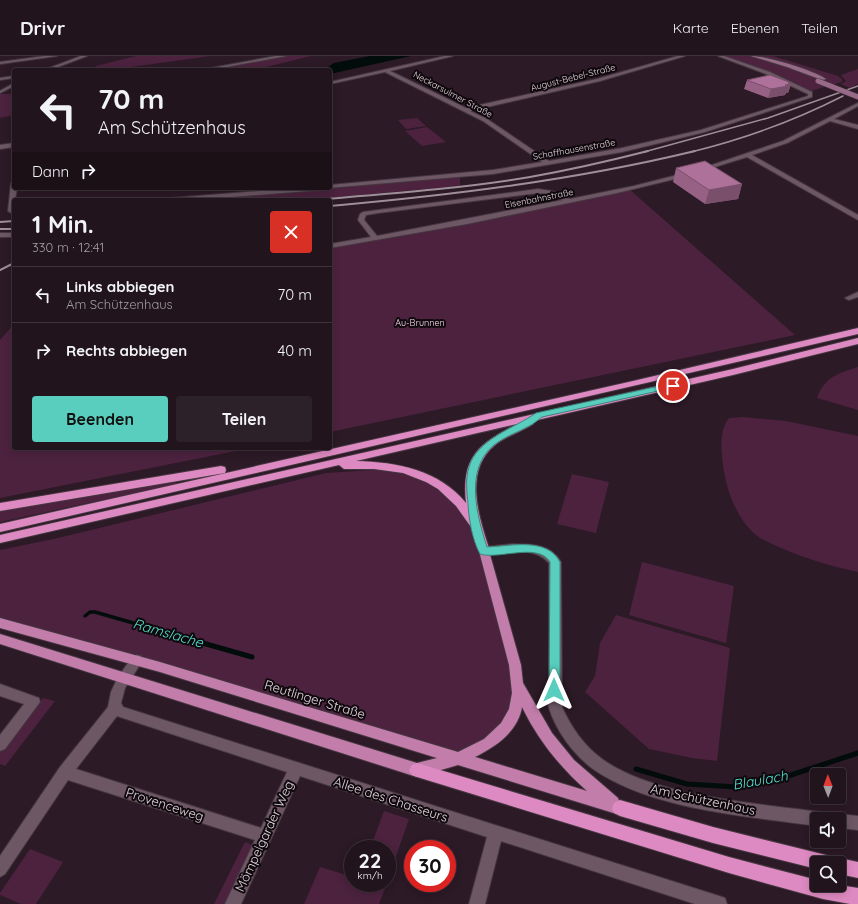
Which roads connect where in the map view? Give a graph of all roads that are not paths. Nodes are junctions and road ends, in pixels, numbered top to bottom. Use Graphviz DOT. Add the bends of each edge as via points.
graph roads {
  1 [pos="55,56"];
  2 [pos="86,56"];
  3 [pos="284,56"];
  4 [pos="451,56"];
  5 [pos="683,56"];
  6 [pos="720,56"];
  7 [pos="752,56"];
  8 [pos="0,63"];
  9 [pos="52,68"];
  10 [pos="214,68"];
  11 [pos="387,71"];
  12 [pos="12,77"];
  13 [pos="0,79"];
  14 [pos="332,83"];
  15 [pos="12,85"];
  16 [pos="1,92"];
  17 [pos="12,92"];
  18 [pos="858,93"];
  19 [pos="858,97"];
  20 [pos="858,104"];
  21 [pos="466,110"];
  22 [pos="829,119"];
  23 [pos="858,127"];
  24 [pos="12,145"];
  25 [pos="0,147"];
  26 [pos="748,155"];
  27 [pos="548,163"];
  28 [pos="332,187"];
  29 [pos="13,190"];
  30 [pos="295,190"];
  31 [pos="197,198"];
  32 [pos="569,201"];
  33 [pos="10,211"];
  34 [pos="858,218"];
  35 [pos="0,235"];
  36 [pos="12,235"];
  37 [pos="376,239"];
  38 [pos="332,246"];
  39 [pos="858,294"];
  40 [pos="849,298"];
  41 [pos="858,331"];
  42 [pos="858,341"];
  43 [pos="539,415"];
  44 [pos="325,465"];
  45 [pos="241,473"];
  46 [pos="0,507"];
  47 [pos="475,524"];
  48 [pos="0,528"];
  49 [pos="0,539"];
  50 [pos="484,551"];
  51 [pos="0,623"];
  52 [pos="0,639"];
  53 [pos="136,660"];
  54 [pos="124,678"];
  55 [pos="518,685"];
  56 [pos="0,690"];
  57 [pos="115,708"];
  58 [pos="0,745"];
  59 [pos="457,759"];
  60 [pos="296,768"];
  61 [pos="417,770"];
  62 [pos="65,772"];
  63 [pos="620,808"];
  64 [pos="810,818"];
  65 [pos="846,822"];
  66 [pos="858,823"];
  67 [pos="496,832"];
  68 [pos="264,836"];
  69 [pos="810,859"];
  70 [pos="846,867"];
  71 [pos="0,869"];
  72 [pos="858,870"];
  73 [pos="858,897"];
  74 [pos="712,903"];
  75 [pos="233,904"];
  76 [pos="477,904"];
  1 -- 8 [label="street"];
  2 -- 9 [label="street"];
  3 -- 10 [label="street"];
  4 -- 11 [label="street"];
  5 -- 21 [label="street, August-Bebel-Straße" via="598,80"];
  6 -- 27 [label="street, Schaffhausenstraße" via="768,73 810,93 810,97 703,131 622,150"];
  7 -- 18 [label="main road" via="789,66"];
  7 -- 19 [label="main road, bridge"];
  11 -- 14 [label="street"];
  11 -- 21 [label="street, Neckarsulmer Straße"];
  12 -- 13 [label="street"];
  15 -- 16 [label="street"];
  16 -- 17 [label="street"];
  20 -- 22 [label="street, Eisenbahnstraße"];
  21 -- 27 [label="street, Neckarsulmer Straße"];
  22 -- 23 [label="street"];
  22 -- 26 [label="street, Eisenbahnstraße" via="799,136"];
  24 -- 25 [label="street"];
  26 -- 32 [label="street, Eisenbahnstraße" via="648,185"];
  26 -- 34 [label="street"];
  27 -- 28 [label="street, Schaffhausenstraße" via="493,172"];
  29 -- 33 [label="street"];
  30 -- 31 [label="street"];
  32 -- 37 [label="street, Eisenbahnstraße"];
  32 -- 37 [label="street" via="550,192 538,191 363,214 361,220"];
  35 -- 36 [label="street"];
  37 -- 38 [label="street, Eisenbahnstraße"];
  39 -- 40 [label="street"];
  41 -- 45 [label="highway"];
  42 -- 43 [label="highway"];
  43 -- 44 [label="highway"];
  43 -- 47 [label="highway" via="491,443 477,458 471,483"];
  44 -- 47 [label="highway" via="375,465 415,472 429,478 454,497"];
  44 -- 49 [label="highway"];
  45 -- 46 [label="highway" via="220,470"];
  45 -- 48 [label="highway"];
  47 -- 50 [label="highway"];
  50 -- 55 [label="main road"];
  50 -- 64 [label="street, Am Schützenhaus" via="531,549 551,555 555,562 555,707 575,742 598,764 639,785 664,793 715,804"];
  51 -- 53 [label="main road, Reutlinger Straße"];
  52 -- 54 [label="main road"];
  53 -- 54 [label="street"];
  53 -- 59 [label="main road, Reutlinger Straße"];
  54 -- 57 [label="street" via="115,696"];
  54 -- 61 [label="main road"];
  55 -- 59 [label="main road" via="517,701 506,727 489,743"];
  55 -- 63 [label="main road" via="540,729 558,755"];
  56 -- 58 [label="street" via="34,702"];
  57 -- 60 [label="street, Allee des Chasseurs" via="126,714"];
  57 -- 62 [label="street"];
  59 -- 61 [label="main road"];
  59 -- 63 [label="main road, Reutlinger Straße"];
  60 -- 67 [label="street, Allee des Chasseurs"];
  60 -- 68 [label="street, Mömpelgarder Weg"];
  61 -- 73 [label="highway" via="729,865"];
  62 -- 68 [label="street, Provenceweg"];
  62 -- 71 [label="street"];
  63 -- 69 [label="highway"];
  65 -- 66 [label="street"];
  67 -- 74 [label="street, Allee des Chasseurs"];
  67 -- 76 [label="street"];
  68 -- 75 [label="street, Mömpelgarder Weg"];
  70 -- 72 [label="highway"];
}
